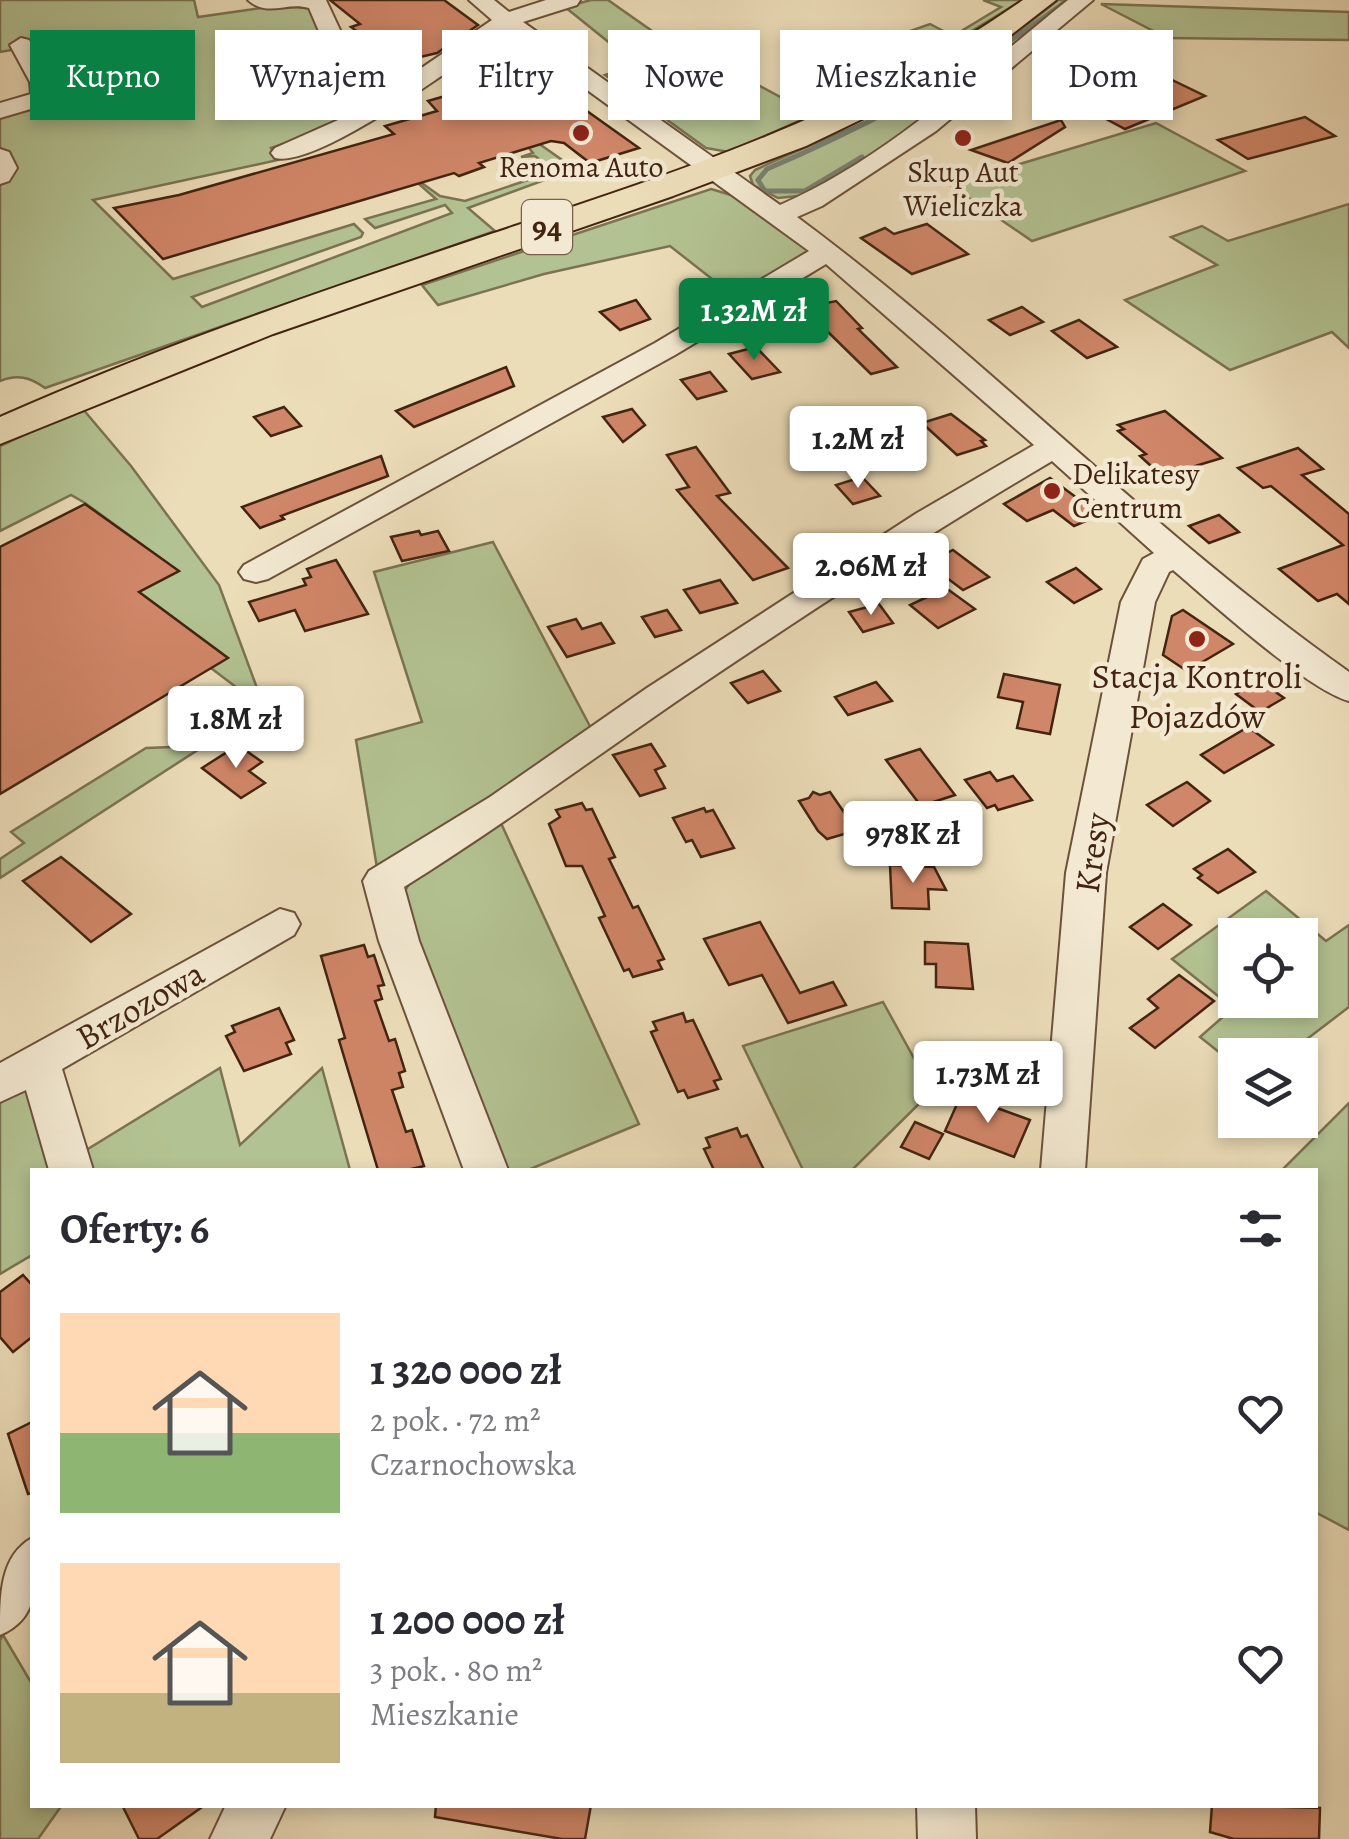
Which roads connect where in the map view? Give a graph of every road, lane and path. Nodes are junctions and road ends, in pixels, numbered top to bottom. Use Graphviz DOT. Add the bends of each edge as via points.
graph roads {
  1 [pos="260,0"];
  2 [pos="295,0"];
  3 [pos="308,0"];
  4 [pos="480,0"];
  5 [pos="570,0"];
  6 [pos="1042,0"];
  7 [pos="1082,0"];
  8 [pos="506,20"];
  9 [pos="330,30"];
  10 [pos="20,45"];
  11 [pos="422,78"];
  12 [pos="0,111"];
  13 [pos="359,120"];
  14 [pos="284,152"];
  15 [pos="0,157"];
  16 [pos="716,170"];
  17 [pos="0,176"];
  18 [pos="778,215"];
  19 [pos="827,252"];
  20 [pos="0,432"];
  21 [pos="1055,446"];
  22 [pos="1175,556"];
  23 [pos="256,572"];
  24 [pos="1349,689"];
  25 [pos="280,924"];
  26 [pos="39,1064"];
  27 [pos="0,1084"];
  28 [pos="71,1168"];
  29 [pos="485,1168"];
  30 [pos="1063,1168"];
  31 [pos="30,1567"];
  32 [pos="0,1608"];
  33 [pos="255,1808"];
  34 [pos="946,1808"];
  35 [pos="239,1839"];
  36 [pos="947,1839"];
  1 -- 2 [label="street"];
  3 -- 9 [label="street" via="318,4"];
  4 -- 8 [label="street"];
  5 -- 8 [label="street"];
  6 -- 16 [label="main road, 94" via="980,46 876,104"];
  7 -- 18 [label="street" via="927,126 813,200"];
  8 -- 11 [label="street"];
  8 -- 16 [label="street"];
  10 -- 12 [label="street" via="40,72 43,98"];
  13 -- 14 [label="street"];
  15 -- 17 [label="street"];
  16 -- 18 [label="street"];
  16 -- 20 [label="main road, 94" via="196,350"];
  18 -- 19 [label="street"];
  19 -- 21 [label="street"];
  19 -- 23 [label="street" via="660,352"];
  21 -- 22 [label="street"];
  21 -- 29 [label="street" via="977,488 504,807 383,881"];
  22 -- 24 [label="street"];
  22 -- 30 [label="street, Kresy" via="1155,566 1138,602 1086,873"];
  25 -- 26 [label="street, Brzozowa"];
  26 -- 27 [label="street, Brzozowa"];
  26 -- 28 [label="street"];
  31 -- 32 [label="street"];
  33 -- 35 [label="street"];
  34 -- 36 [label="street"];
}
